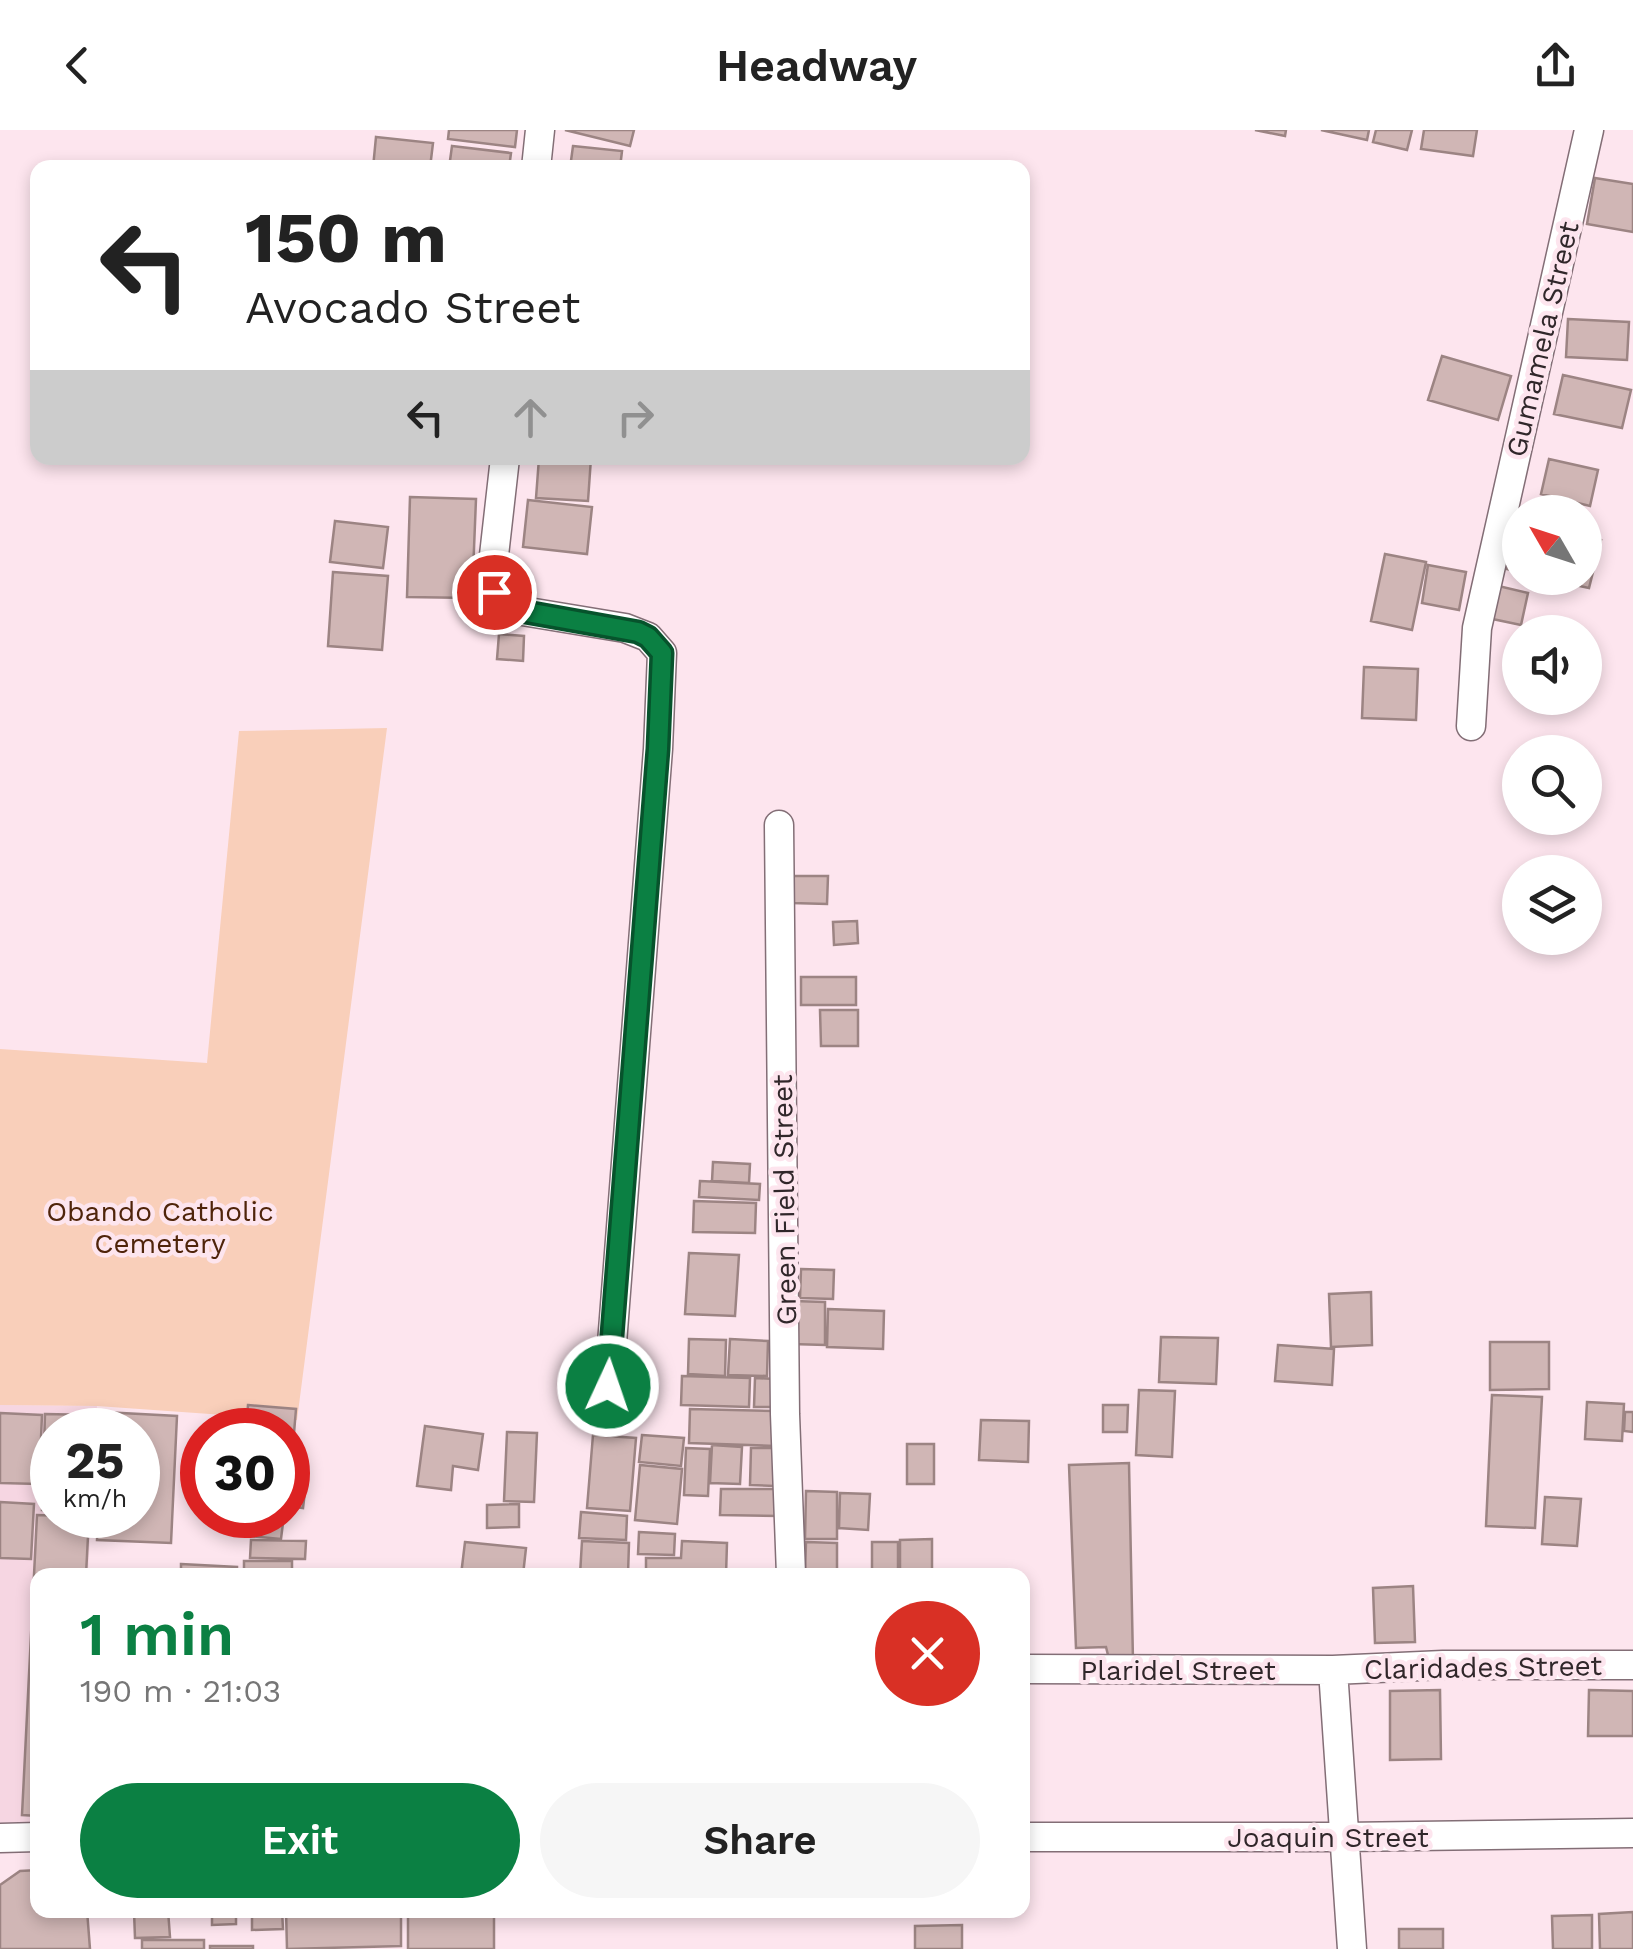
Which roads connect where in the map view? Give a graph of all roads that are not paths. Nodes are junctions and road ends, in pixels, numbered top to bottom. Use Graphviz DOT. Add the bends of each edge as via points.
graph roads {
  1 [pos="540,130"];
  2 [pos="1589,130"];
  3 [pos="537,160"];
  4 [pos="504,465"];
  5 [pos="1471,726"];
  6 [pos="779,825"];
  7 [pos="606,1421"];
  8 [pos="791,1568"];
  9 [pos="1633,1665"];
  10 [pos="1030,1669"];
  11 [pos="1332,1670"];
  12 [pos="1633,1833"];
  13 [pos="30,1837"];
  14 [pos="1030,1837"];
  15 [pos="0,1838"];
  16 [pos="1344,1838"];
  17 [pos="1352,1949"];
  1 -- 3 [label="street"];
  2 -- 5 [label="street, Gumamela Street" via="1477,628"];
  4 -- 7 [label="street" via="495,601 504,608 625,628 648,637 662,653"];
  6 -- 8 [label="street, Green Field Street"];
  9 -- 11 [label="street, Claridades Street"];
  10 -- 11 [label="street, Plaridel Street"];
  11 -- 16 [label="street"];
  12 -- 16 [label="street, Joaquin Street"];
  13 -- 15 [label="street"];
  14 -- 16 [label="street, Joaquin Street"];
  16 -- 17 [label="street"];
}
